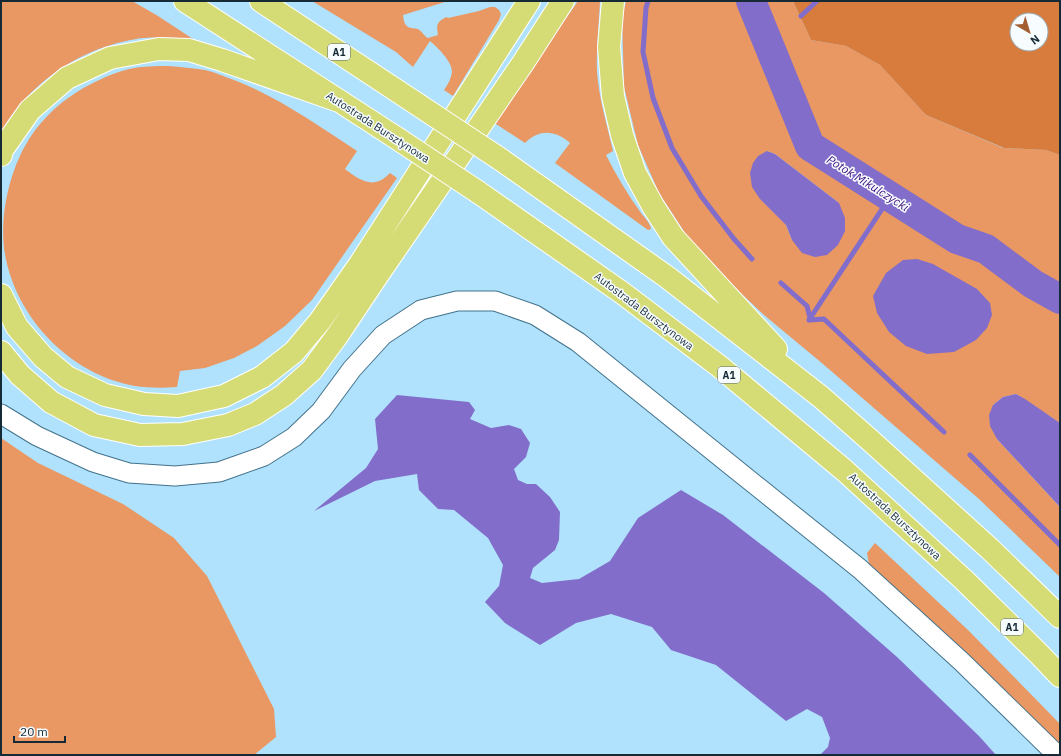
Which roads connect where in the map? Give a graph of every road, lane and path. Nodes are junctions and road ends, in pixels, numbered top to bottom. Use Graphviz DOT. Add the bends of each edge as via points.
graph roads {
  1 [pos="185,1"];
  2 [pos="261,1"];
  3 [pos="529,1"];
  4 [pos="564,1"];
  5 [pos="613,1"];
  6 [pos="339,102"];
  7 [pos="1,155"];
  8 [pos="1,295"];
  9 [pos="1,352"];
  10 [pos="820,397"];
  11 [pos="1,414"];
  12 [pos="1060,617"];
  13 [pos="1060,676"];
  14 [pos="1057,755"];
  1 -- 6 [label="highway, Autostrada Bursztynowa / A1"];
  2 -- 10 [label="highway, A1, bridge" via="500,159 667,277"];
  3 -- 8 [label="highway" via="364,258 320,321 294,352 262,377 224,396 178,406 144,404 105,395 68,377 42,357 17,326"];
  4 -- 9 [label="highway" via="312,370 284,395 255,414 228,425 183,434 140,435 94,425 51,402 20,375"];
  5 -- 10 [label="highway" via="609,47 613,96 622,135 635,173 673,237"];
  6 -- 7 [label="highway" via="189,50 159,49 110,58 67,78 30,110"];
  6 -- 13 [label="highway, Autostrada Bursztynowa / A1, bridge" via="478,192 621,292 712,362 844,470 964,580"];
  10 -- 12 [label="highway, A1" via="990,549"];
  11 -- 14 [label="lane" via="37,436 93,462 129,472 175,476 219,472 264,456 294,437 321,411 352,369 383,335 421,310 456,301 495,301 535,315 578,342 860,569 962,662"];
}
